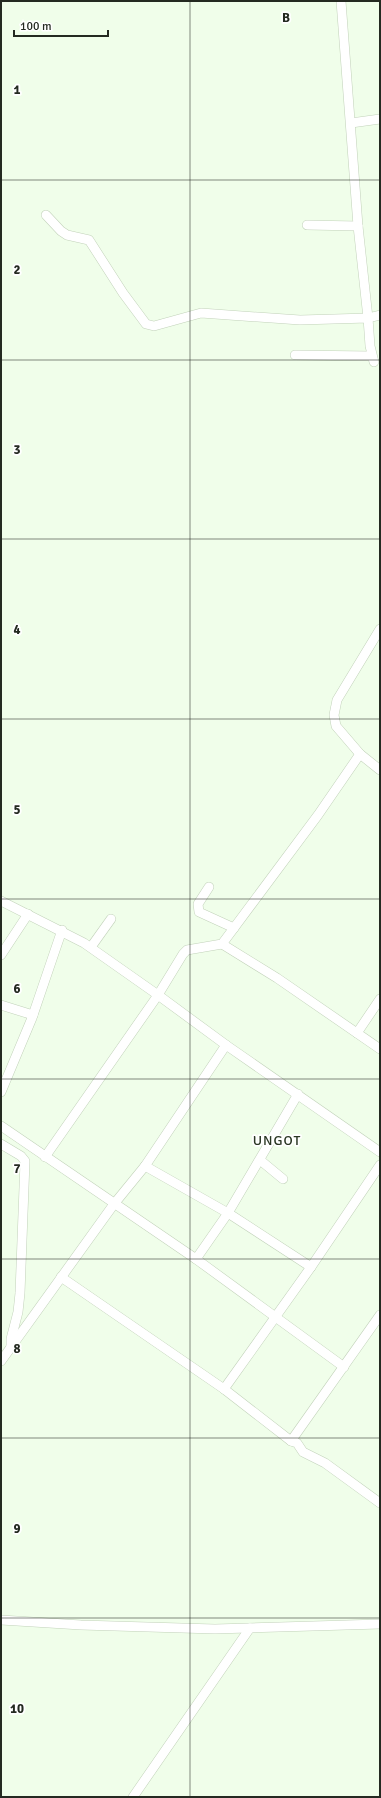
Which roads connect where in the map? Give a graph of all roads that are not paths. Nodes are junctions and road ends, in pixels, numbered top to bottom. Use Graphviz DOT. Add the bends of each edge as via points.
graph roads {
  1 [pos="341,1"];
  2 [pos="380,119"];
  3 [pos="351,123"];
  4 [pos="46,216"];
  5 [pos="307,225"];
  6 [pos="358,226"];
  7 [pos="380,315"];
  8 [pos="368,318"];
  9 [pos="296,355"];
  10 [pos="380,629"];
  11 [pos="360,754"];
  12 [pos="380,770"];
  13 [pos="209,887"];
  14 [pos="1,901"];
  15 [pos="28,914"];
  16 [pos="111,919"];
  17 [pos="234,928"];
  18 [pos="62,930"];
  19 [pos="222,944"];
  20 [pos="91,947"];
  21 [pos="1,955"];
  22 [pos="158,995"];
  23 [pos="380,1000"];
  24 [pos="1,1005"];
  25 [pos="33,1015"];
  26 [pos="357,1033"];
  27 [pos="226,1045"];
  28 [pos="380,1049"];
  29 [pos="1,1092"];
  30 [pos="298,1094"];
  31 [pos="1,1126"];
  32 [pos="1,1144"];
  33 [pos="380,1152"];
  34 [pos="45,1157"];
  35 [pos="260,1160"];
  36 [pos="380,1165"];
  37 [pos="145,1166"];
  38 [pos="283,1179"];
  39 [pos="114,1204"];
  40 [pos="228,1213"];
  41 [pos="196,1259"];
  42 [pos="311,1267"];
  43 [pos="61,1277"];
  44 [pos="380,1314"];
  45 [pos="275,1318"];
  46 [pos="11,1347"];
  47 [pos="1,1361"];
  48 [pos="344,1367"];
  49 [pos="224,1389"];
  50 [pos="291,1441"];
  51 [pos="380,1503"];
  52 [pos="1,1620"];
  53 [pos="380,1624"];
  54 [pos="250,1628"];
  55 [pos="133,1797"];
  1 -- 3 [label="street"];
  2 -- 3 [label="street"];
  3 -- 6 [label="street"];
  4 -- 8 [label="street" via="67,235 89,240 143,322 148,325 154,326 201,313 300,320"];
  5 -- 6 [label="street"];
  6 -- 8 [label="street"];
  7 -- 8 [label="street"];
  8 -- 9 [label="street" via="373,359"];
  10 -- 11 [label="street" via="337,700 334,715 336,726"];
  11 -- 12 [label="street"];
  11 -- 17 [label="street"];
  13 -- 17 [label="street" via="198,904 199,912"];
  14 -- 15 [label="street"];
  15 -- 18 [label="street"];
  15 -- 21 [label="street"];
  16 -- 20 [label="street"];
  17 -- 19 [label="street"];
  18 -- 20 [label="street"];
  18 -- 25 [label="street"];
  19 -- 22 [label="street" via="187,950"];
  19 -- 26 [label="street"];
  20 -- 22 [label="street"];
  22 -- 27 [label="street"];
  22 -- 34 [label="street"];
  23 -- 26 [label="street"];
  24 -- 25 [label="street"];
  25 -- 29 [label="street"];
  26 -- 28 [label="street"];
  27 -- 30 [label="street"];
  27 -- 37 [label="street"];
  30 -- 33 [label="street"];
  30 -- 35 [label="street"];
  31 -- 34 [label="street"];
  32 -- 46 [label="street" via="25,1161 20,1293"];
  34 -- 39 [label="street"];
  35 -- 38 [label="street"];
  35 -- 40 [label="street"];
  36 -- 42 [label="street"];
  37 -- 39 [label="street"];
  37 -- 40 [label="street"];
  39 -- 41 [label="street"];
  39 -- 43 [label="street"];
  40 -- 41 [label="street"];
  40 -- 42 [label="street"];
  41 -- 45 [label="street"];
  42 -- 45 [label="street"];
  43 -- 46 [label="street"];
  43 -- 49 [label="street"];
  44 -- 48 [label="street"];
  45 -- 48 [label="street"];
  45 -- 49 [label="street"];
  46 -- 47 [label="street"];
  48 -- 50 [label="street"];
  49 -- 50 [label="street"];
  50 -- 51 [label="street" via="297,1443 303,1452 325,1463"];
  52 -- 54 [label="street" via="88,1625"];
  53 -- 54 [label="street"];
  54 -- 55 [label="street"];
}
